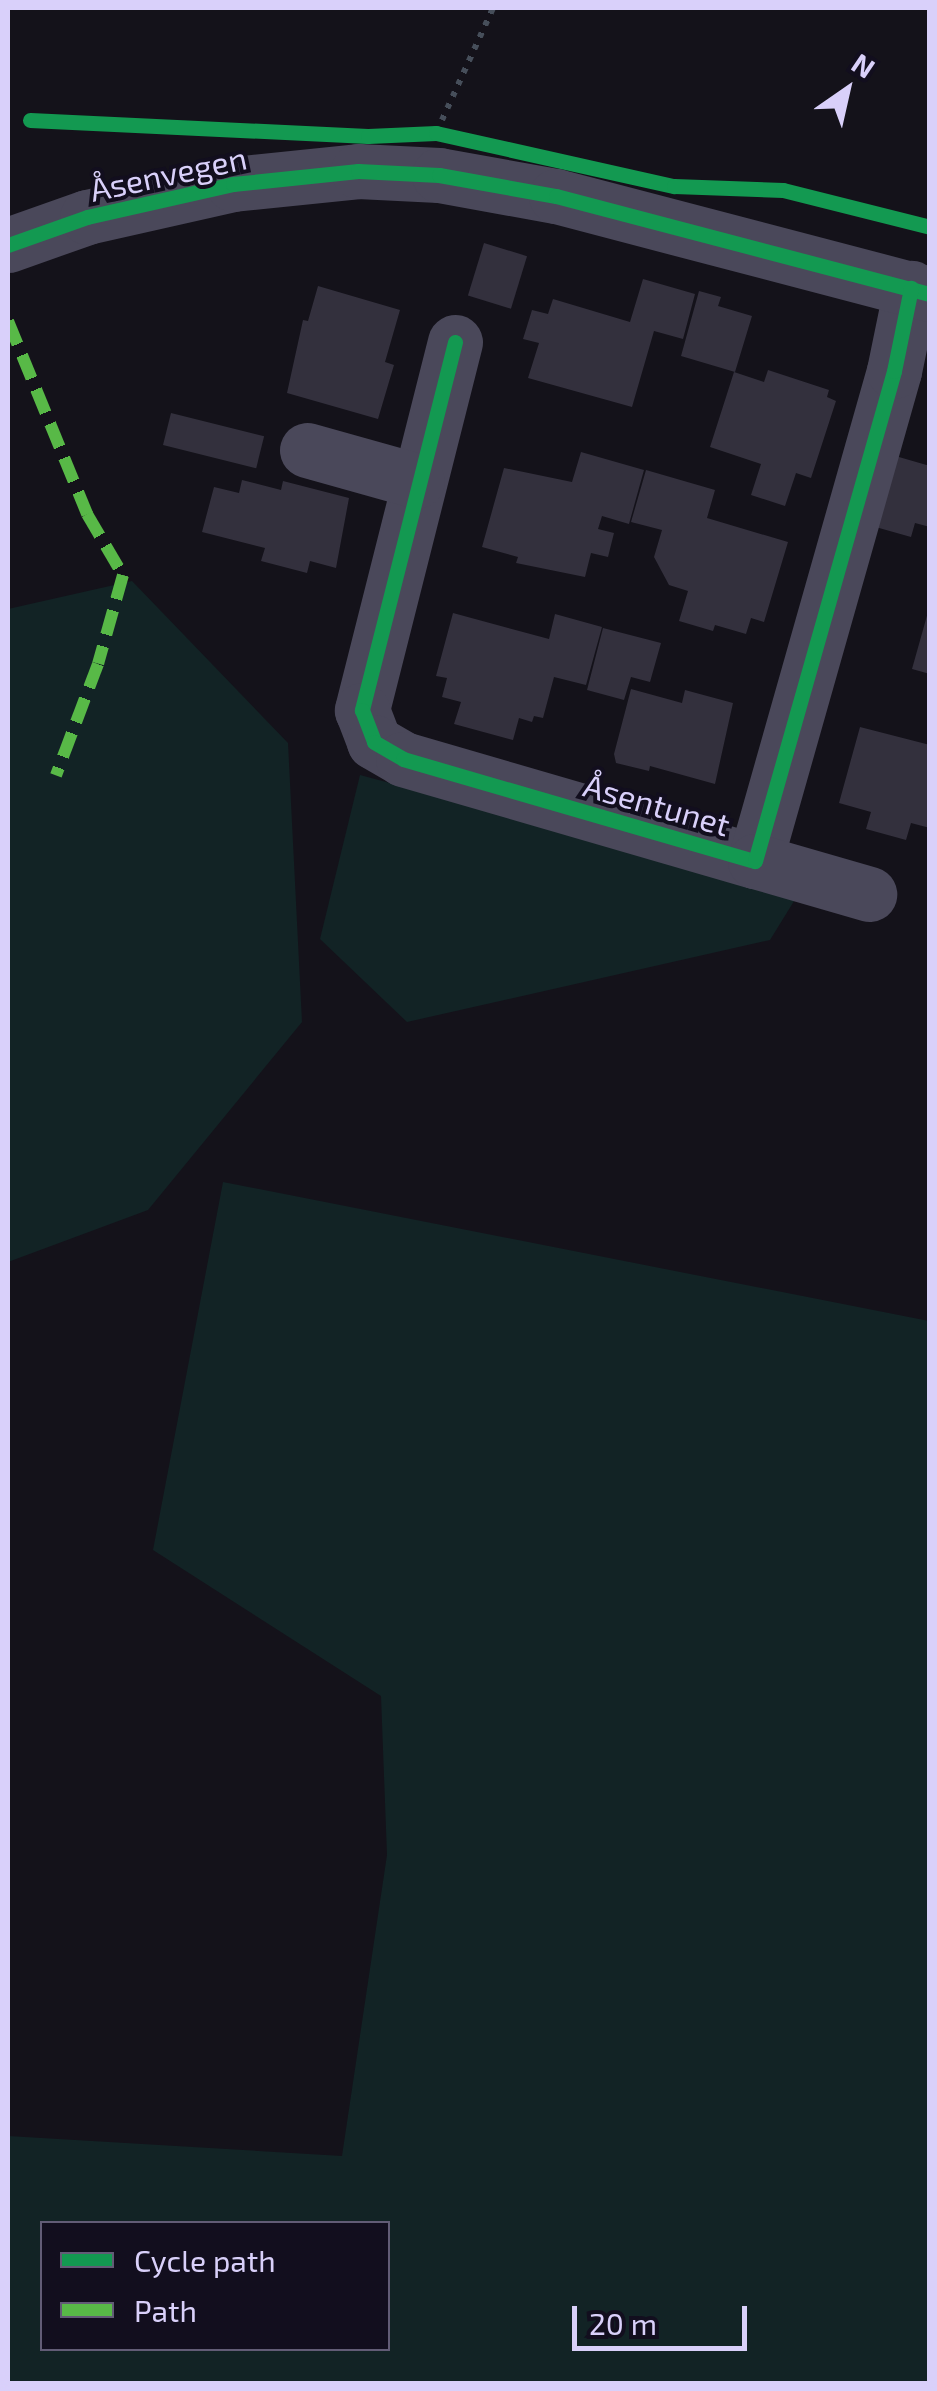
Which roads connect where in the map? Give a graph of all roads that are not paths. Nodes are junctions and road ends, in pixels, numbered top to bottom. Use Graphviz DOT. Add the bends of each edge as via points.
graph roads {
  1 [pos="8,237"];
  2 [pos="920,291"];
  3 [pos="455,342"];
  4 [pos="308,450"];
  5 [pos="418,481"];
  6 [pos="755,862"];
  7 [pos="869,894"];
  1 -- 2 [label="street, Åsenvegen" via="233,184 374,172 438,175 556,196"];
  2 -- 6 [label="street, Åsentunet"];
  3 -- 5 [label="street, Åsentunet"];
  4 -- 5 [label="street"];
  5 -- 6 [label="street, Åsentunet" via="362,710 374,742 404,759"];
  6 -- 7 [label="street, Åsentunet"];
}
